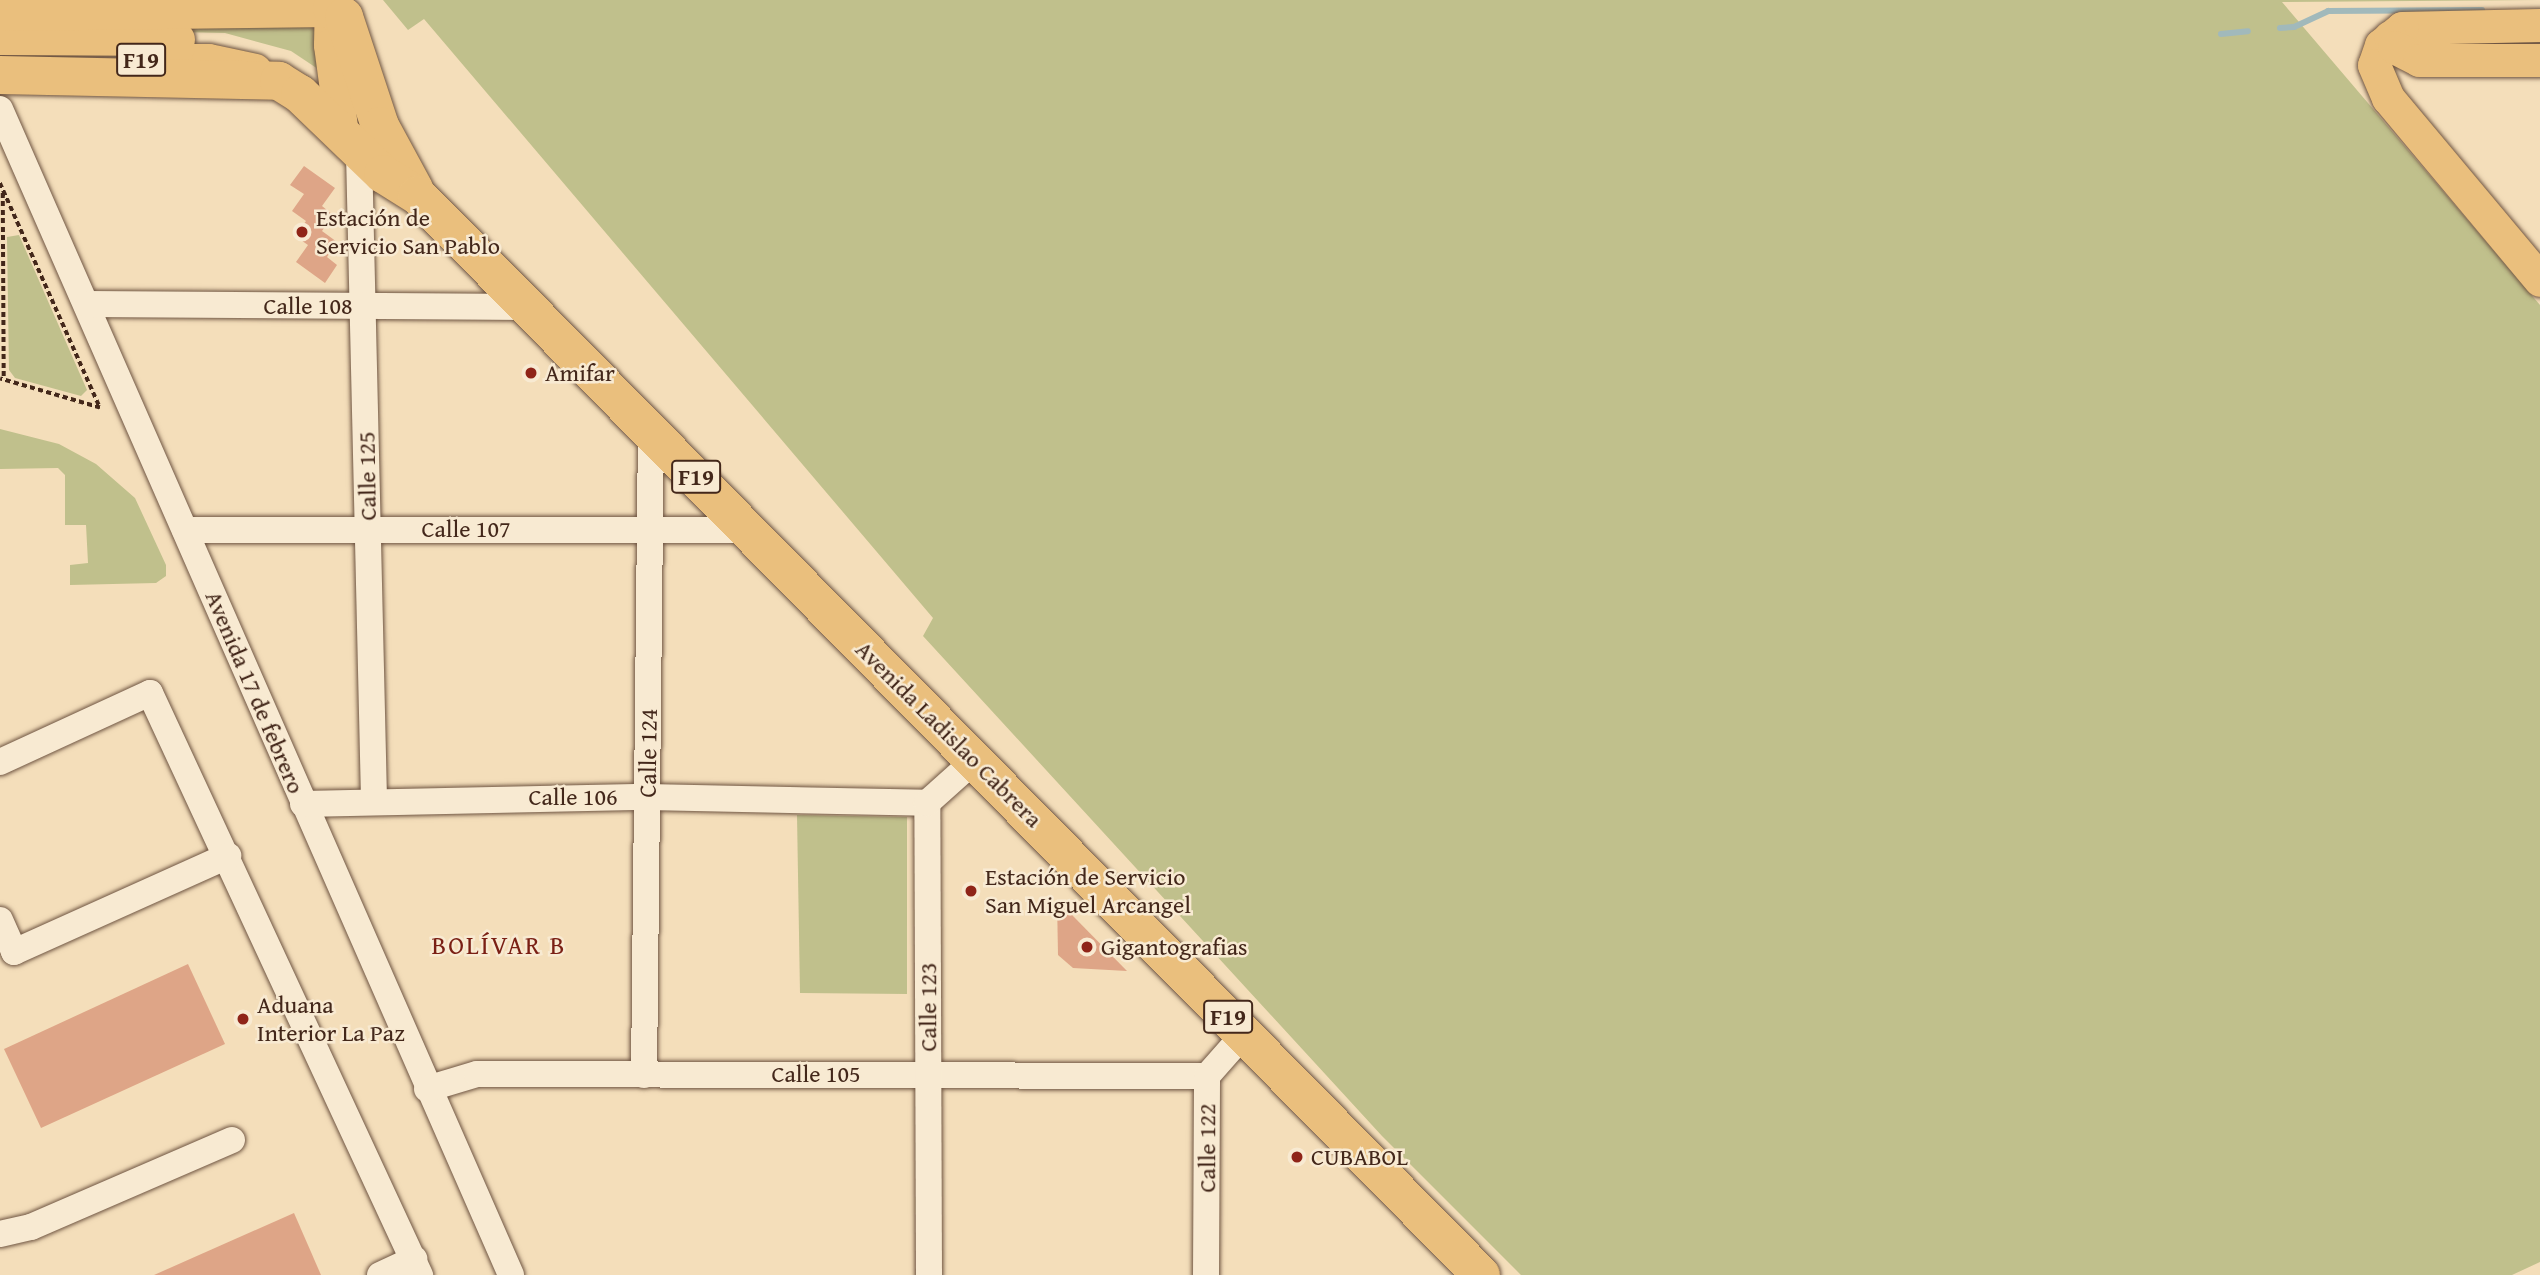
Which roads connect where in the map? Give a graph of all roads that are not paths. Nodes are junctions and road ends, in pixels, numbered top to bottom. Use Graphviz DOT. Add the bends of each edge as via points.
graph roads {
  1 [pos="332,4"];
  2 [pos="81,6"];
  3 [pos="0,12"];
  4 [pos="2540,25"];
  5 [pos="2390,37"];
  6 [pos="0,38"];
  7 [pos="205,50"];
  8 [pos="0,60"];
  9 [pos="2540,60"];
  10 [pos="0,75"];
  11 [pos="279,81"];
  12 [pos="0,109"];
  13 [pos="351,144"];
  14 [pos="417,195"];
  15 [pos="2540,280"];
  16 [pos="87,304"];
  17 [pos="364,306"];
  18 [pos="528,307"];
  19 [pos="651,432"];
  20 [pos="650,529"];
  21 [pos="185,530"];
  22 [pos="368,530"];
  23 [pos="747,530"];
  24 [pos="975,760"];
  25 [pos="0,762"];
  26 [pos="647,797"];
  27 [pos="374,799"];
  28 [pos="926,803"];
  29 [pos="303,804"];
  30 [pos="228,856"];
  31 [pos="0,920"];
  32 [pos="1244,1034"];
  33 [pos="929,1073"];
  34 [pos="644,1074"];
  35 [pos="1207,1076"];
  36 [pos="427,1089"];
  37 [pos="232,1140"];
  38 [pos="0,1234"];
  39 [pos="417,1267"];
  40 [pos="380,1275"];
  41 [pos="511,1275"];
  42 [pos="929,1275"];
  43 [pos="1206,1275"];
  44 [pos="1481,1275"];
  1 -- 2 [label="highway, F19"];
  1 -- 13 [label="main road" via="331,55"];
  1 -- 14 [label="highway, Avenida Ladislao Cabrera / F19" via="344,17 380,126"];
  2 -- 3 [label="highway, F19"];
  4 -- 5 [label="main road" via="2418,25"];
  5 -- 9 [label="main road" via="2394,47 2418,60"];
  5 -- 15 [label="main road" via="2376,56 2379,83"];
  6 -- 7 [label="main road, Avenida Ladislao Cabrera / F19"];
  7 -- 8 [label="main road, Avenida Ladislao Cabrera / F19"];
  7 -- 11 [label="main road, Avenida Ladislao Cabrera / F19"];
  10 -- 11 [label="highway, F19"];
  11 -- 13 [label="highway, Avenida Ladislao Cabrera / F19" via="300,94"];
  12 -- 16 [label="street, Avenida 17 de febrero"];
  13 -- 14 [label="highway, Avenida Ladislao Cabrera / F19"];
  13 -- 17 [label="street, Calle 125"];
  14 -- 18 [label="highway, Avenida Ladislao Cabrera / F19"];
  16 -- 17 [label="street, Calle 108"];
  16 -- 21 [label="street, Avenida 17 de febrero"];
  17 -- 18 [label="street, Calle 108"];
  17 -- 22 [label="street, Calle 125"];
  18 -- 19 [label="highway, Avenida Ladislao Cabrera / F19"];
  19 -- 20 [label="street, Calle 124"];
  19 -- 23 [label="highway, Avenida Ladislao Cabrera / F19"];
  20 -- 22 [label="street, Calle 107"];
  20 -- 23 [label="street, Calle 107"];
  20 -- 26 [label="street, Calle 124"];
  21 -- 22 [label="street, Calle 107"];
  21 -- 29 [label="street, Avenida 17 de febrero"];
  22 -- 27 [label="street, Calle 125"];
  23 -- 24 [label="highway, Avenida Ladislao Cabrera / F19"];
  24 -- 28 [label="street"];
  24 -- 32 [label="highway, Avenida Ladislao Cabrera / F19"];
  25 -- 30 [label="street" via="150,693"];
  26 -- 27 [label="street, Calle 106"];
  26 -- 28 [label="street, Calle 106"];
  26 -- 34 [label="street, Calle 124"];
  27 -- 29 [label="street, Calle 106"];
  28 -- 33 [label="street, Calle 123"];
  29 -- 36 [label="street, Avenida 17 de febrero"];
  30 -- 31 [label="street" via="14,952"];
  30 -- 39 [label="street"];
  32 -- 35 [label="street, Calle 122"];
  32 -- 44 [label="highway, Avenida Ladislao Cabrera / F19"];
  33 -- 34 [label="street, Calle 105"];
  33 -- 35 [label="street, Calle 105"];
  33 -- 42 [label="street, Calle 123"];
  34 -- 36 [label="street, Calle 105" via="477,1074"];
  35 -- 43 [label="street, Calle 122"];
  36 -- 41 [label="street, Avenida 17 de febrero"];
  37 -- 38 [label="street" via="31,1227"];
  39 -- 40 [label="street"];
}
